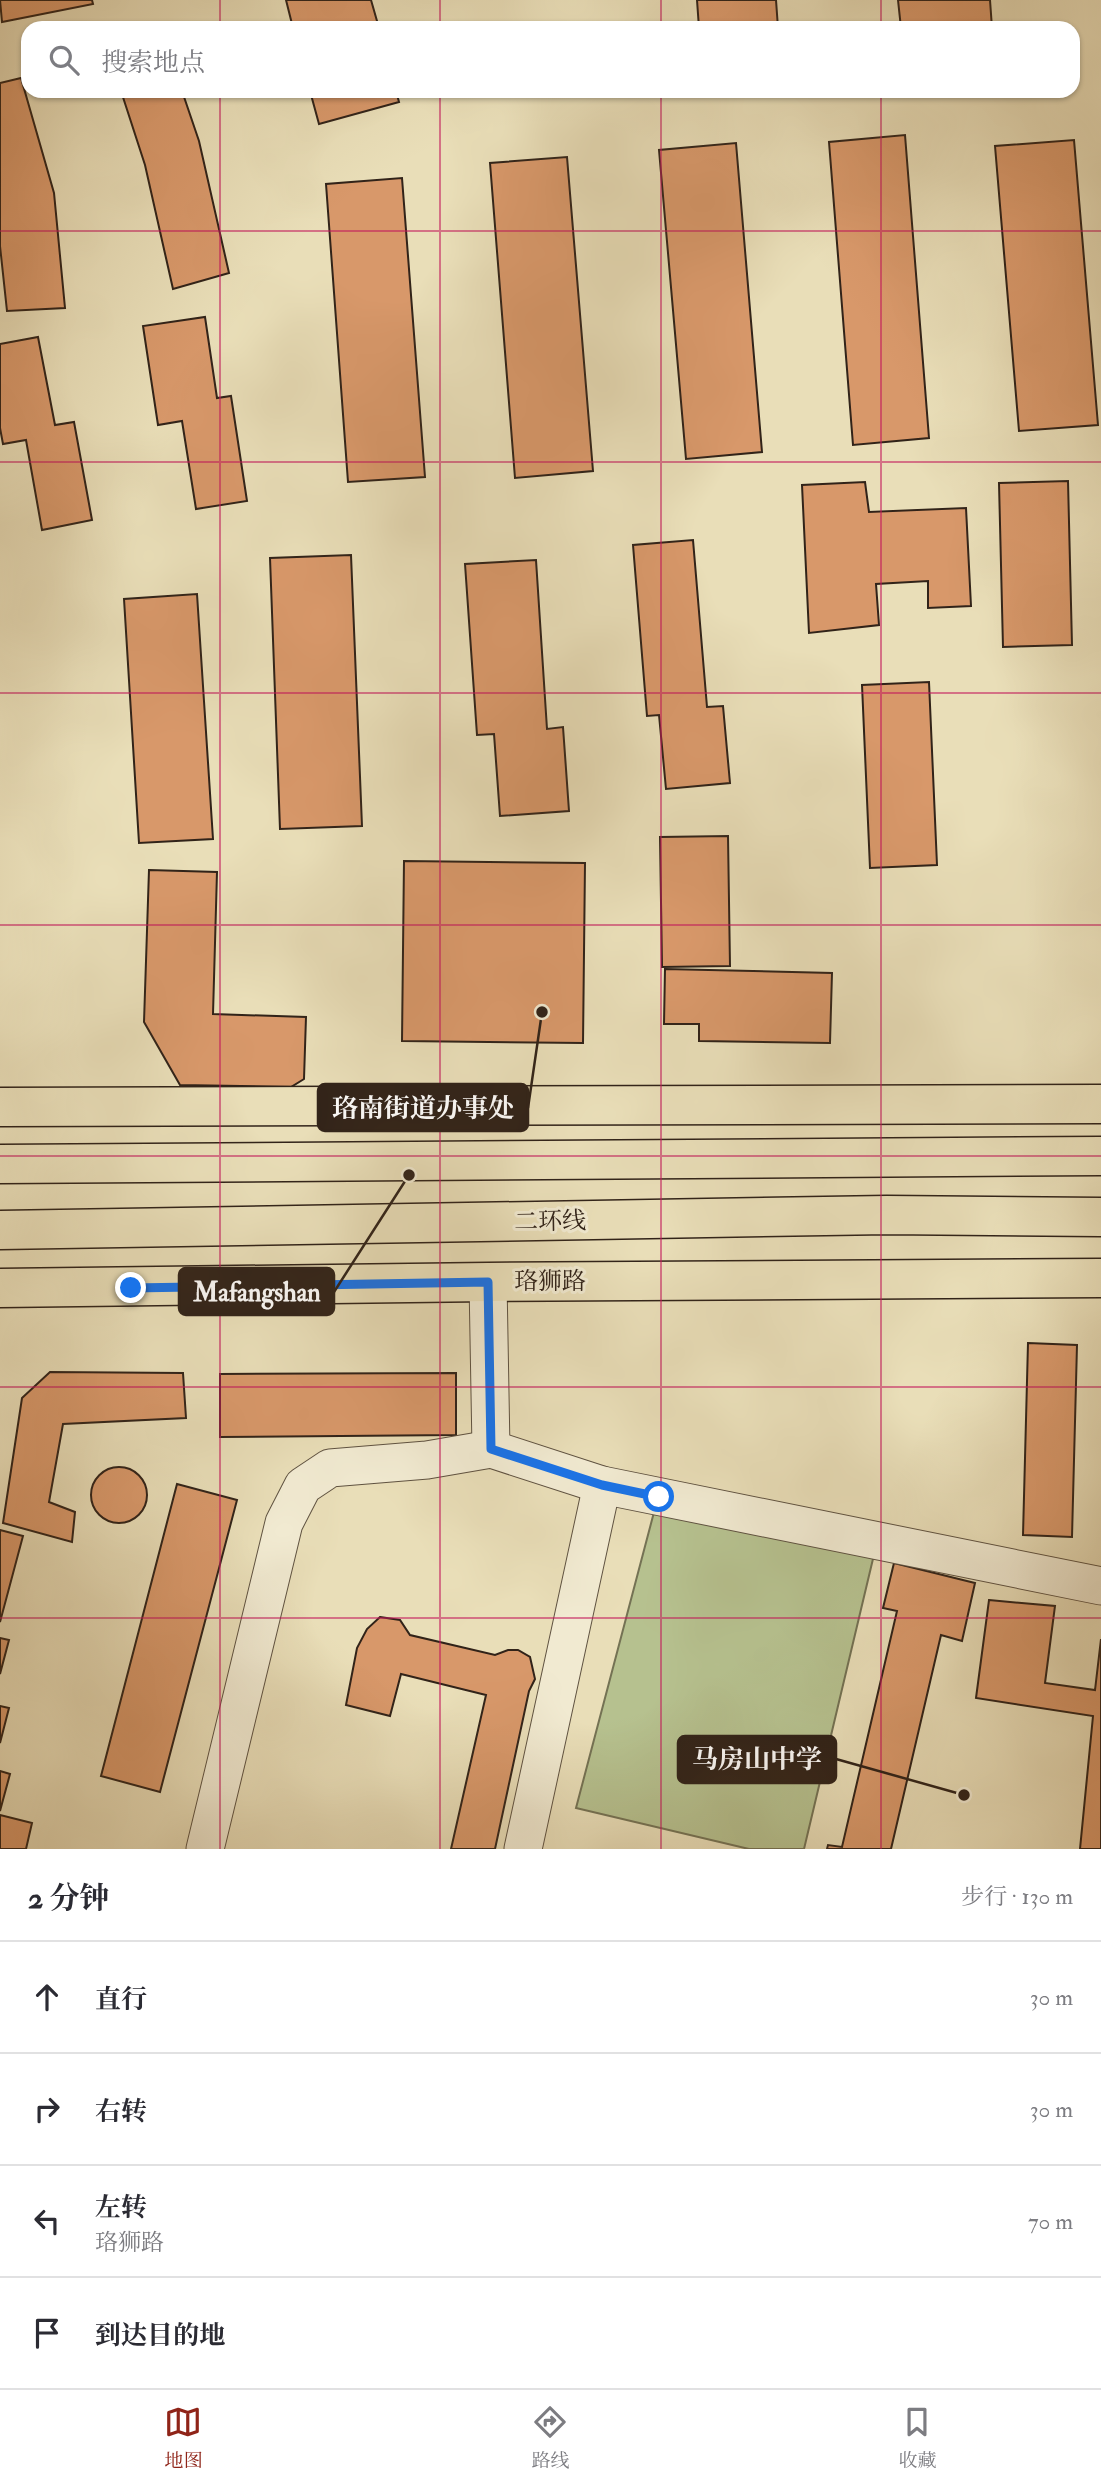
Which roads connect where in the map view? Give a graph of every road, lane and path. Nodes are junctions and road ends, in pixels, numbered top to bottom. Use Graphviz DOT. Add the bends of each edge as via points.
graph roads {
  1 [pos="1101,1104"];
  2 [pos="0,1107"];
  3 [pos="1101,1156"];
  4 [pos="0,1164"];
  5 [pos="1101,1217"];
  6 [pos="0,1230"];
  7 [pos="1101,1278"];
  8 [pos="488,1282"];
  9 [pos="0,1288"];
  10 [pos="491,1449"];
  11 [pos="602,1485"];
  12 [pos="1101,1586"];
  13 [pos="532,1847"];
  14 [pos="205,1849"];
  1 -- 2 [label="main road"];
  3 -- 4 [label="main road"];
  5 -- 6 [label="main road, 二环线" via="887,1215"];
  7 -- 8 [label="main road, 珞狮路"];
  8 -- 9 [label="main road, 珞狮路"];
  8 -- 10 [label="lane"];
  10 -- 11 [label="lane"];
  10 -- 14 [label="lane" via="330,1468 303,1486 284,1523"];
  11 -- 12 [label="lane"];
  11 -- 13 [label="lane"];
}
